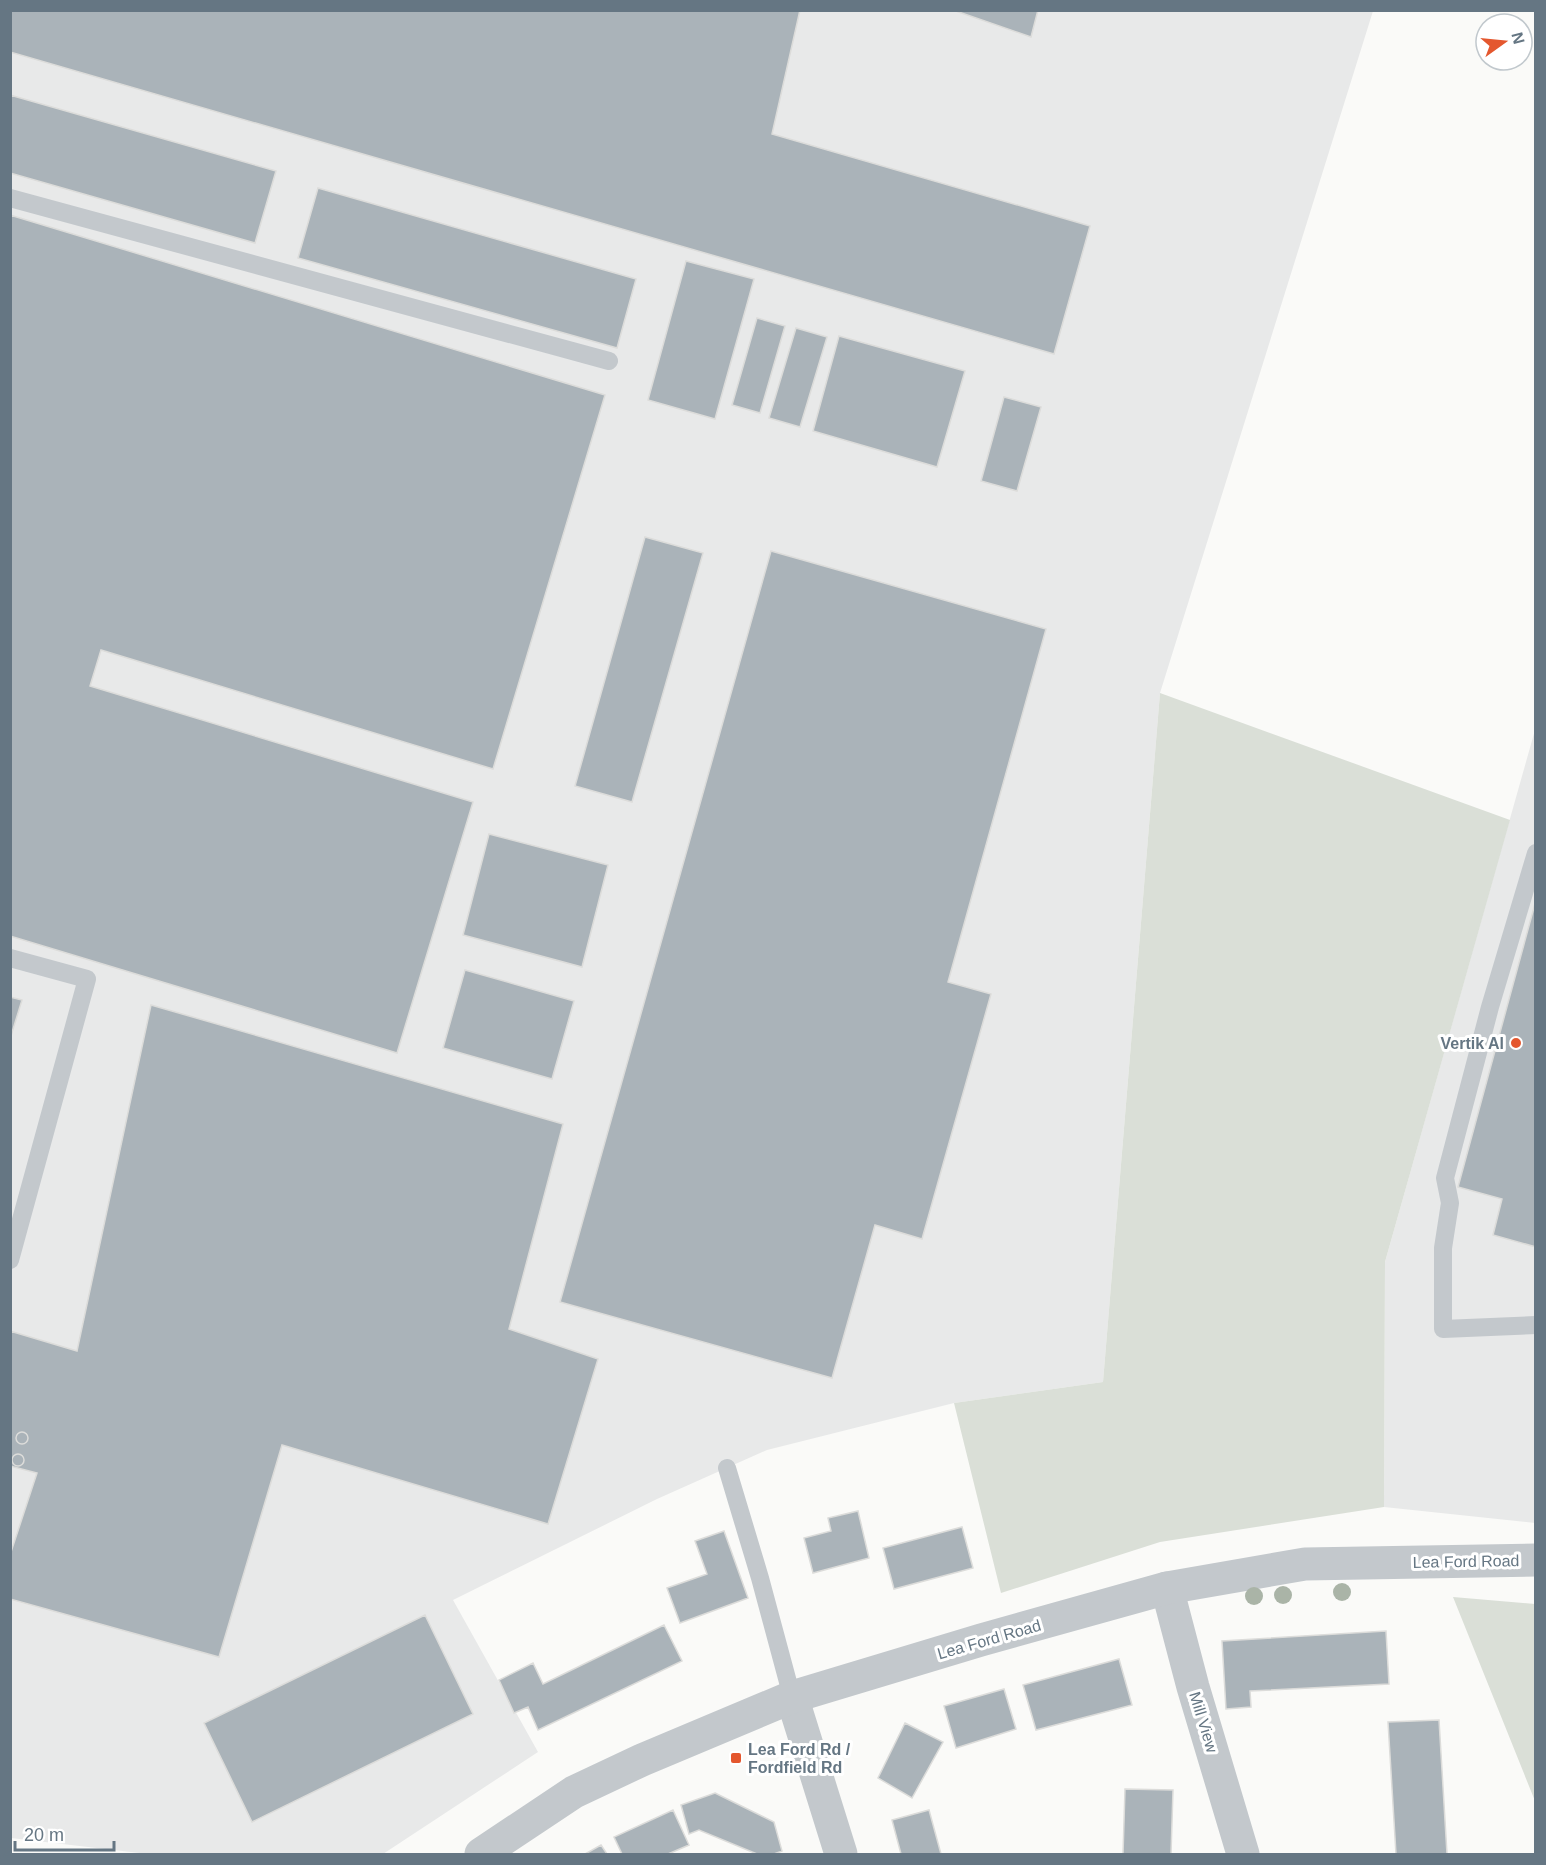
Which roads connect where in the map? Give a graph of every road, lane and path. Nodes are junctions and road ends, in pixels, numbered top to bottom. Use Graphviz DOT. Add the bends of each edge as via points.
graph roads {
  1 [pos="10,198"];
  2 [pos="609,362"];
  3 [pos="1536,853"];
  4 [pos="10,958"];
  5 [pos="10,1260"];
  6 [pos="1536,1326"];
  7 [pos="728,1468"];
  8 [pos="1536,1560"];
  9 [pos="1167,1588"];
  10 [pos="792,1697"];
  11 [pos="481,1854"];
  12 [pos="841,1854"];
  13 [pos="1243,1854"];
  1 -- 2 [label="lane"];
  3 -- 6 [label="lane" via="1444,1178 1450,1203 1443,1248 1443,1329"];
  4 -- 5 [label="lane" via="87,979"];
  7 -- 10 [label="lane"];
  8 -- 9 [label="street, Lea Ford Road" via="1305,1563"];
  9 -- 10 [label="street, Lea Ford Road"];
  9 -- 13 [label="street, Mill View"];
  10 -- 11 [label="street, Lea Ford Road" via="574,1791"];
  10 -- 12 [label="street"];
}
